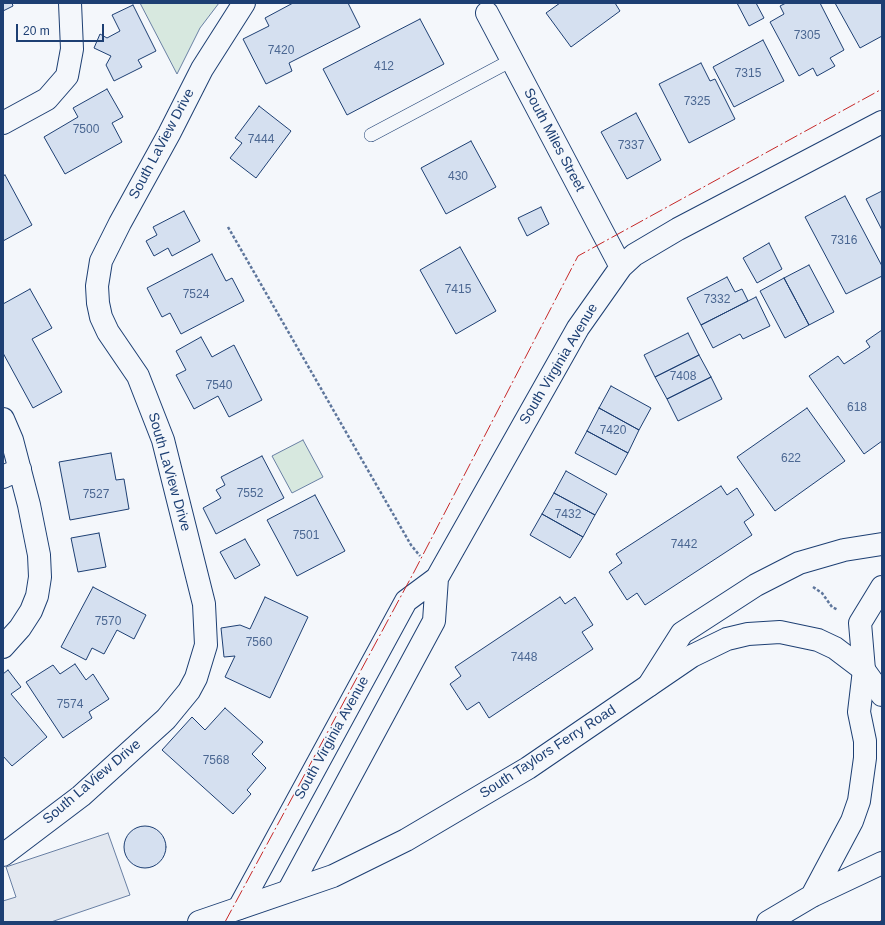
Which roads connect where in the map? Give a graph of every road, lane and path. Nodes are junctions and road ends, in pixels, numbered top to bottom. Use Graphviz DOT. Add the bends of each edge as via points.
graph roads {
  1 [pos="70,3"];
  2 [pos="244,3"];
  3 [pos="487,13"];
  4 [pos="512,60"];
  5 [pos="882,122"];
  6 [pos="3,123"];
  7 [pos="371,135"];
  8 [pos="228,226"];
  9 [pos="621,267"];
  10 [pos="3,419"];
  11 [pos="12,473"];
  12 [pos="882,544"];
  13 [pos="411,545"];
  14 [pos="437,578"];
  15 [pos="811,584"];
  16 [pos="882,587"];
  17 [pos="842,612"];
  18 [pos="3,647"];
  19 [pos="864,670"];
  20 [pos="649,684"];
  21 [pos="882,695"];
  22 [pos="3,855"];
  23 [pos="882,863"];
  24 [pos="289,890"];
  25 [pos="812,896"];
  26 [pos="239,908"];
  27 [pos="199,922"];
  28 [pos="768,922"];
  1 -- 6 [label="street" via="72,49 67,76 47,99"];
  2 -- 22 [label="street, South LaView Drive" via="202,69 120,223 101,261 97,286 101,317 108,332 138,376 162,440 204,604 206,645 196,678 189,691 166,719 81,796"];
  3 -- 4 [label="street, South Miles Street"];
  4 -- 7 [label="lane"];
  4 -- 9 [label="street, South Miles Street"];
  5 -- 9 [label="street, South Virginia Avenue" via="678,229 634,255"];
  8 -- 13 [label="path"];
  9 -- 14 [label="street, South Virginia Avenue" via="578,328"];
  10 -- 11 [label="street" via="12,440"];
  11 -- 18 [label="street" via="36,533 40,577 37,596 30,611 20,628"];
  12 -- 20 [label="street" via="844,550 799,563 756,585 682,633"];
  14 -- 24 [label="street, South Virginia Avenue" via="434,621"];
  14 -- 26 [label="street, South Virginia Avenue" via="406,601"];
  15 -- 17 [label="path" via="814,590 822,593 832,607"];
  16 -- 19 [label="street" via="860,623"];
  19 -- 20 [label="street, South Taylors Ferry Road" via="834,648 818,640 780,632 748,634 709,647"];
  19 -- 21 [label="street, South Taylors Ferry Road"];
  19 -- 25 [label="street" via="859,712 865,741 865,758 859,801 852,821"];
  20 -- 24 [label="street, South Taylors Ferry Road" via="528,768 425,830 333,876"];
  23 -- 25 [label="street"];
  24 -- 26 [label="street, South Taylors Ferry Road"];
  25 -- 28 [label="street"];
  26 -- 27 [label="street, South Taylors Ferry Road"];
}
